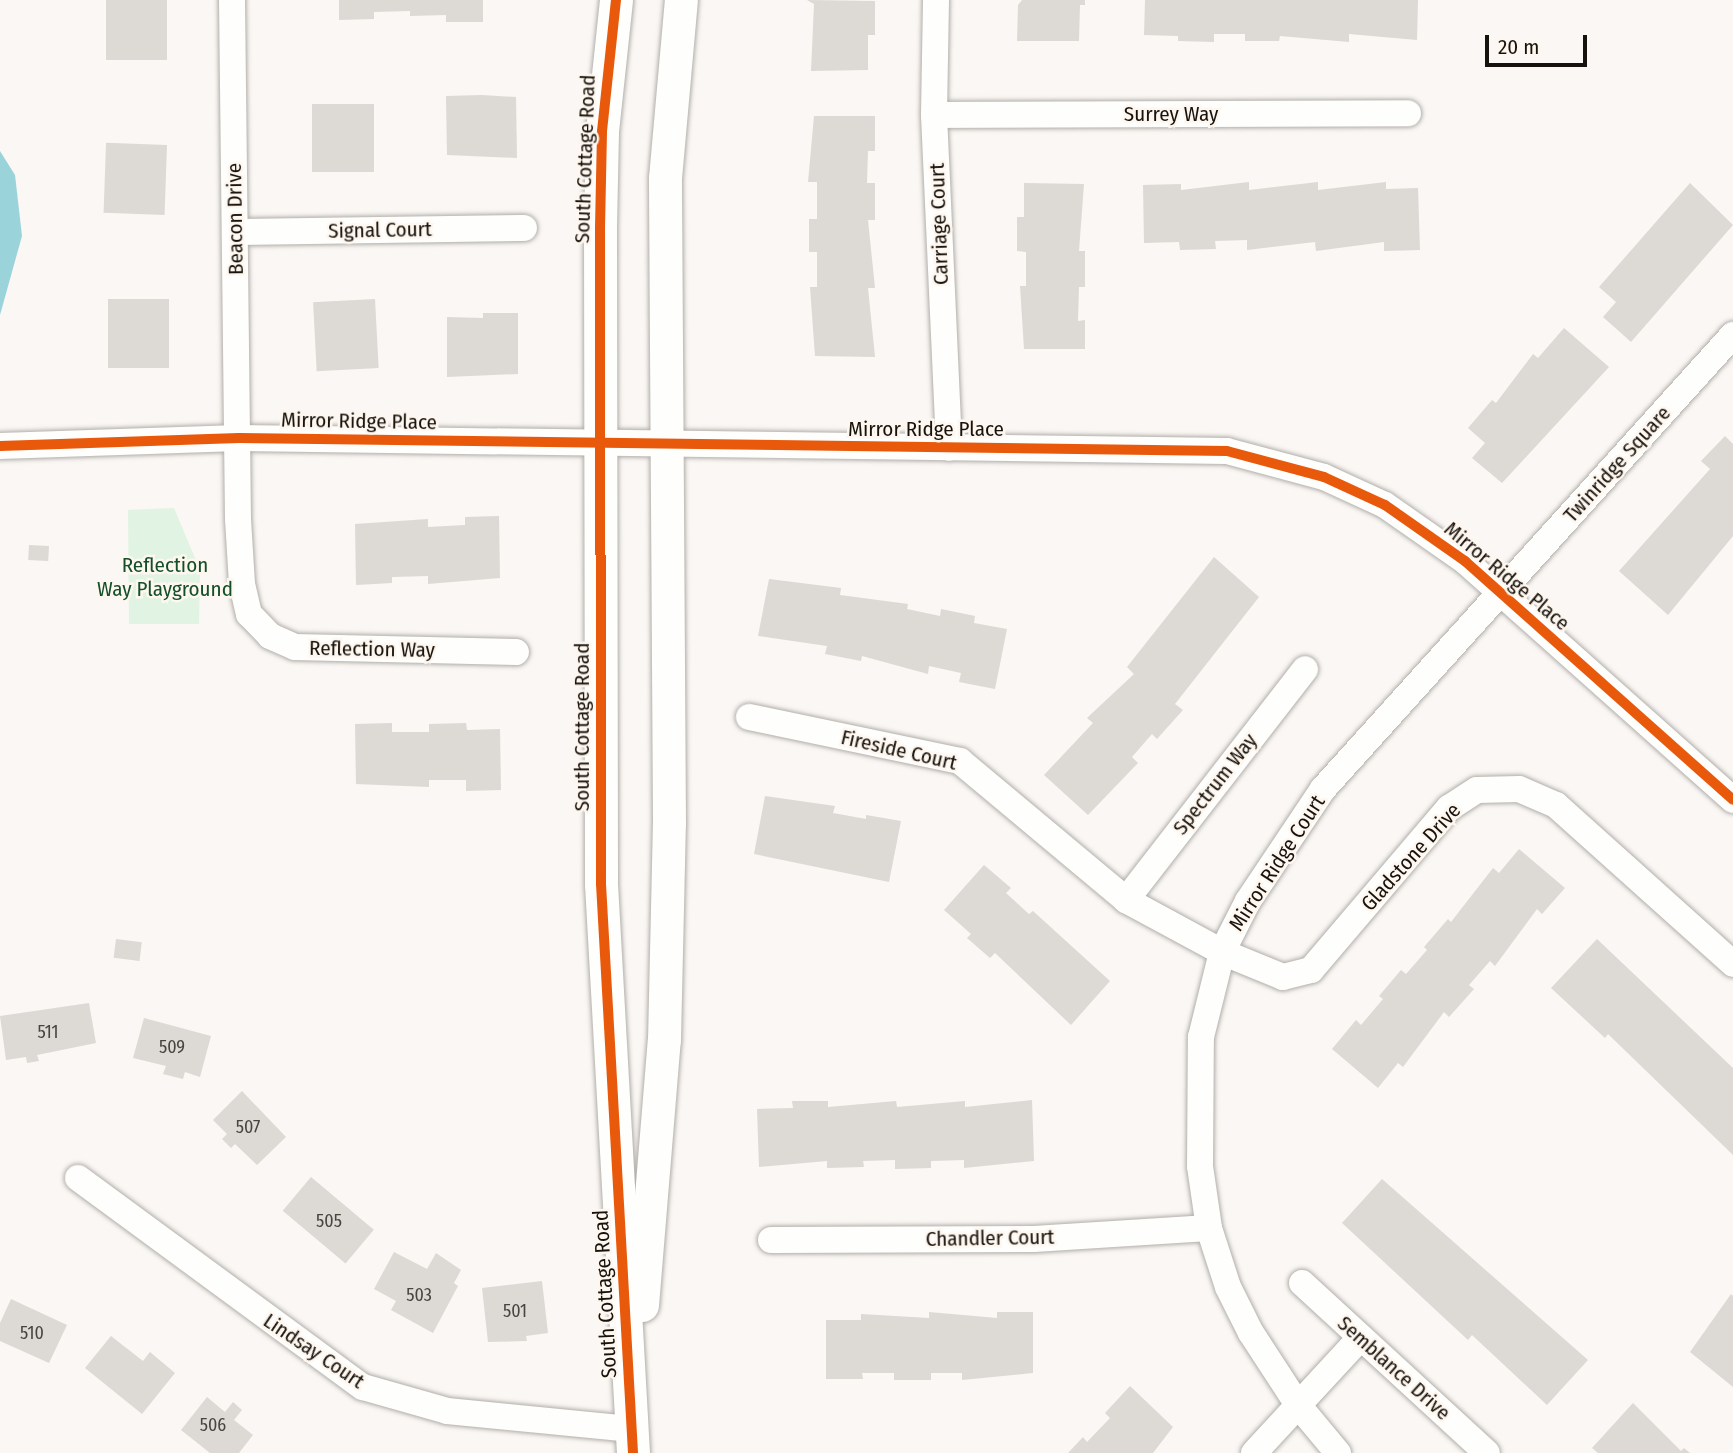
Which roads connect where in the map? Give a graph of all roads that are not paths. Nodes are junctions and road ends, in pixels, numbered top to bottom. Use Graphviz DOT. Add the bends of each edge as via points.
graph roads {
  1 [pos="232,0"];
  2 [pos="616,0"];
  3 [pos="681,0"];
  4 [pos="936,0"];
  5 [pos="1408,113"];
  6 [pos="934,115"];
  7 [pos="524,229"];
  8 [pos="235,232"];
  9 [pos="1733,335"];
  10 [pos="239,439"];
  11 [pos="601,443"];
  12 [pos="666,444"];
  13 [pos="0,446"];
  14 [pos="949,448"];
  15 [pos="1502,593"];
  16 [pos="516,652"];
  17 [pos="1305,668"];
  18 [pos="749,717"];
  19 [pos="1733,800"];
  20 [pos="1126,900"];
  21 [pos="1222,951"];
  22 [pos="1733,964"];
  23 [pos="78,1178"];
  24 [pos="1209,1228"];
  25 [pos="771,1240"];
  26 [pos="1302,1283"];
  27 [pos="1360,1338"];
  28 [pos="1298,1405"];
  29 [pos="633,1441"];
  30 [pos="1254,1453"];
  31 [pos="1338,1453"];
  32 [pos="1487,1453"];
  1 -- 8 [label="street, Beacon Drive"];
  2 -- 11 [label="street, South Cottage Road" via="602,132"];
  3 -- 12 [label="street, South Cottage Road" via="665,178"];
  4 -- 6 [label="street, Carriage Court"];
  5 -- 6 [label="street, Surrey Way"];
  6 -- 14 [label="street, Carriage Court"];
  7 -- 8 [label="street, Signal Court"];
  8 -- 10 [label="street, Beacon Drive"];
  9 -- 15 [label="street, Twinridge Square"];
  10 -- 11 [label="street, Mirror Ridge Place"];
  10 -- 13 [label="street, Mirror Ridge Place"];
  10 -- 16 [label="street, Reflection Way" via="242,584 249,614 270,636 295,647"];
  11 -- 12 [label="street, Mirror Ridge Place"];
  11 -- 29 [label="street, South Cottage Road" via="601,884"];
  12 -- 14 [label="street, Mirror Ridge Place"];
  12 -- 29 [label="street, South Cottage Road" via="669,823 664,1040"];
  14 -- 15 [label="street, Mirror Ridge Place" via="1227,451 1275,462 1324,477 1385,505"];
  15 -- 19 [label="street, Mirror Ridge Place"];
  15 -- 21 [label="street, Mirror Ridge Court" via="1323,789 1248,901"];
  17 -- 20 [label="street, Spectrum Way"];
  18 -- 20 [label="street, Fireside Court" via="960,761"];
  20 -- 21 [label="street"];
  21 -- 22 [label="street, Gladstone Drive" via="1283,977 1311,970 1449,808 1477,790 1519,789 1556,805"];
  21 -- 24 [label="street, Mirror Ridge Court" via="1209,991 1200,1051 1200,1166"];
  23 -- 29 [label="street, Lindsay Court" via="363,1387 447,1411"];
  24 -- 25 [label="street, Chandler Court" via="1034,1239"];
  24 -- 28 [label="street, Mirror Ridge Court" via="1240,1310"];
  26 -- 27 [label="street, Semblance Drive"];
  27 -- 28 [label="street"];
  27 -- 32 [label="street, Semblance Drive"];
  28 -- 30 [label="street"];
  28 -- 31 [label="street, Mirror Ridge Court"];
}
